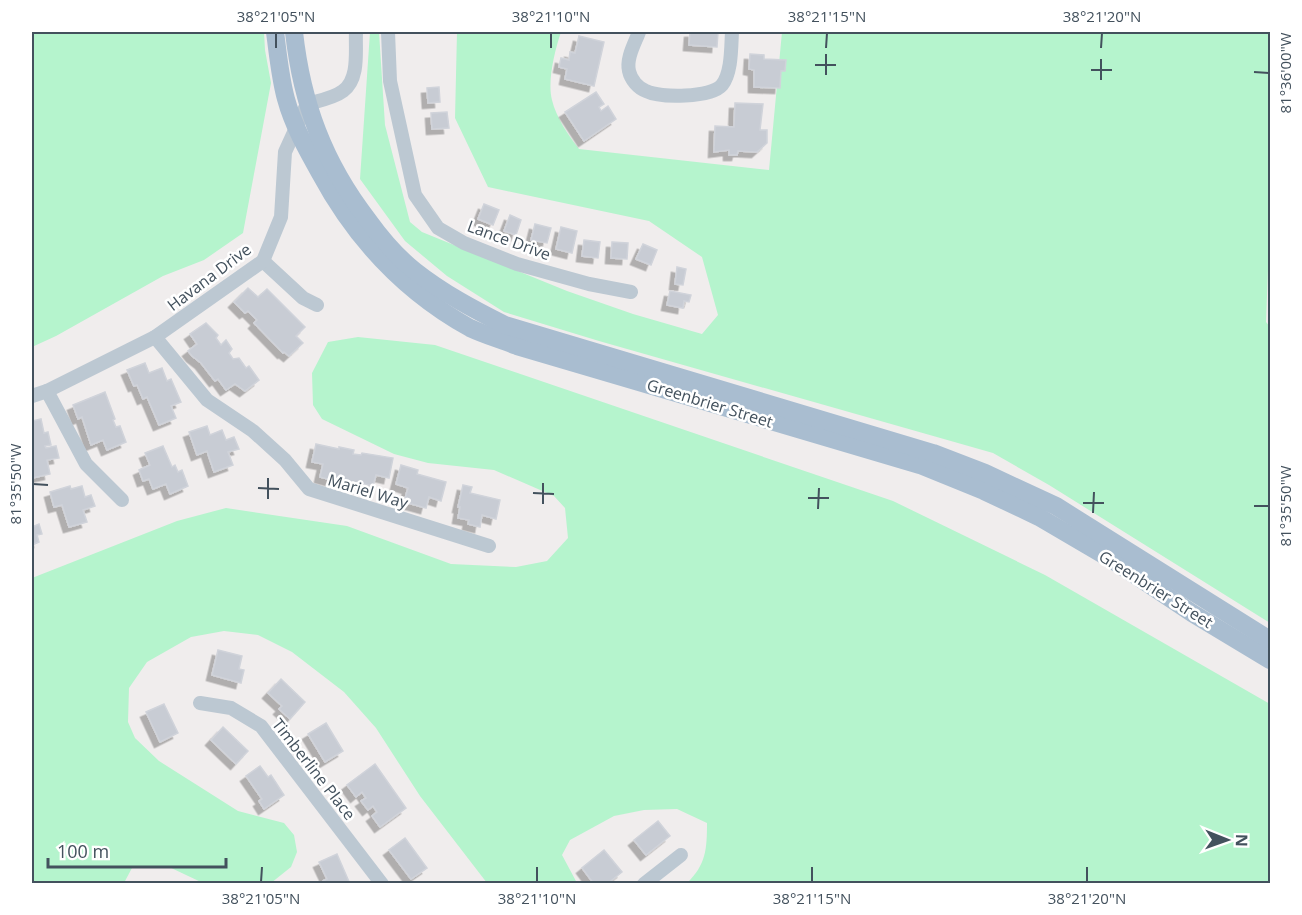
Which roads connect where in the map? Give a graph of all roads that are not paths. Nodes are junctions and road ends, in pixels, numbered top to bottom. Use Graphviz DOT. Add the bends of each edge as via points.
graph roads {
  1 [pos="275,32"];
  2 [pos="294,32"];
  3 [pos="356,32"];
  4 [pos="388,32"];
  5 [pos="639,32"];
  6 [pos="732,32"];
  7 [pos="307,104"];
  8 [pos="297,126"];
  9 [pos="263,261"];
  10 [pos="631,292"];
  11 [pos="317,305"];
  12 [pos="155,337"];
  13 [pos="47,391"];
  14 [pos="32,396"];
  15 [pos="122,500"];
  16 [pos="489,546"];
  17 [pos="1270,640"];
  18 [pos="1270,660"];
  19 [pos="200,703"];
  20 [pos="681,855"];
  21 [pos="382,884"];
  22 [pos="644,884"];
  1 -- 8 [label="main road, Greenbrier Street" via="287,101"];
  2 -- 7 [label="main road, Greenbrier Street"];
  3 -- 7 [label="street" via="354,74 349,84 344,91"];
  4 -- 10 [label="street, Lance Drive" via="390,81 415,195 438,228 517,264"];
  5 -- 6 [label="street" via="628,70 636,85 653,94 696,95 712,92 726,79"];
  7 -- 8 [label="street, Havana Drive"];
  7 -- 17 [label="main road, Greenbrier Street" via="326,154 347,193 413,269 453,298 505,325 933,453 985,473 1056,506"];
  8 -- 9 [label="street, Havana Drive" via="285,152 281,217"];
  8 -- 18 [label="main road, Greenbrier Street" via="350,223 379,258 440,310 472,329 517,346 920,465 984,491 1039,517 1114,561"];
  9 -- 11 [label="street" via="303,298"];
  9 -- 12 [label="street, Havana Drive"];
  12 -- 13 [label="street, Havana Drive"];
  12 -- 16 [label="street, Mariel Way" via="207,400 253,431 309,489"];
  13 -- 14 [label="street, Havana Drive"];
  13 -- 15 [label="street" via="86,464"];
  19 -- 21 [label="street, Timberline Place" via="231,708 261,726"];
  20 -- 22 [label="street"];
}
